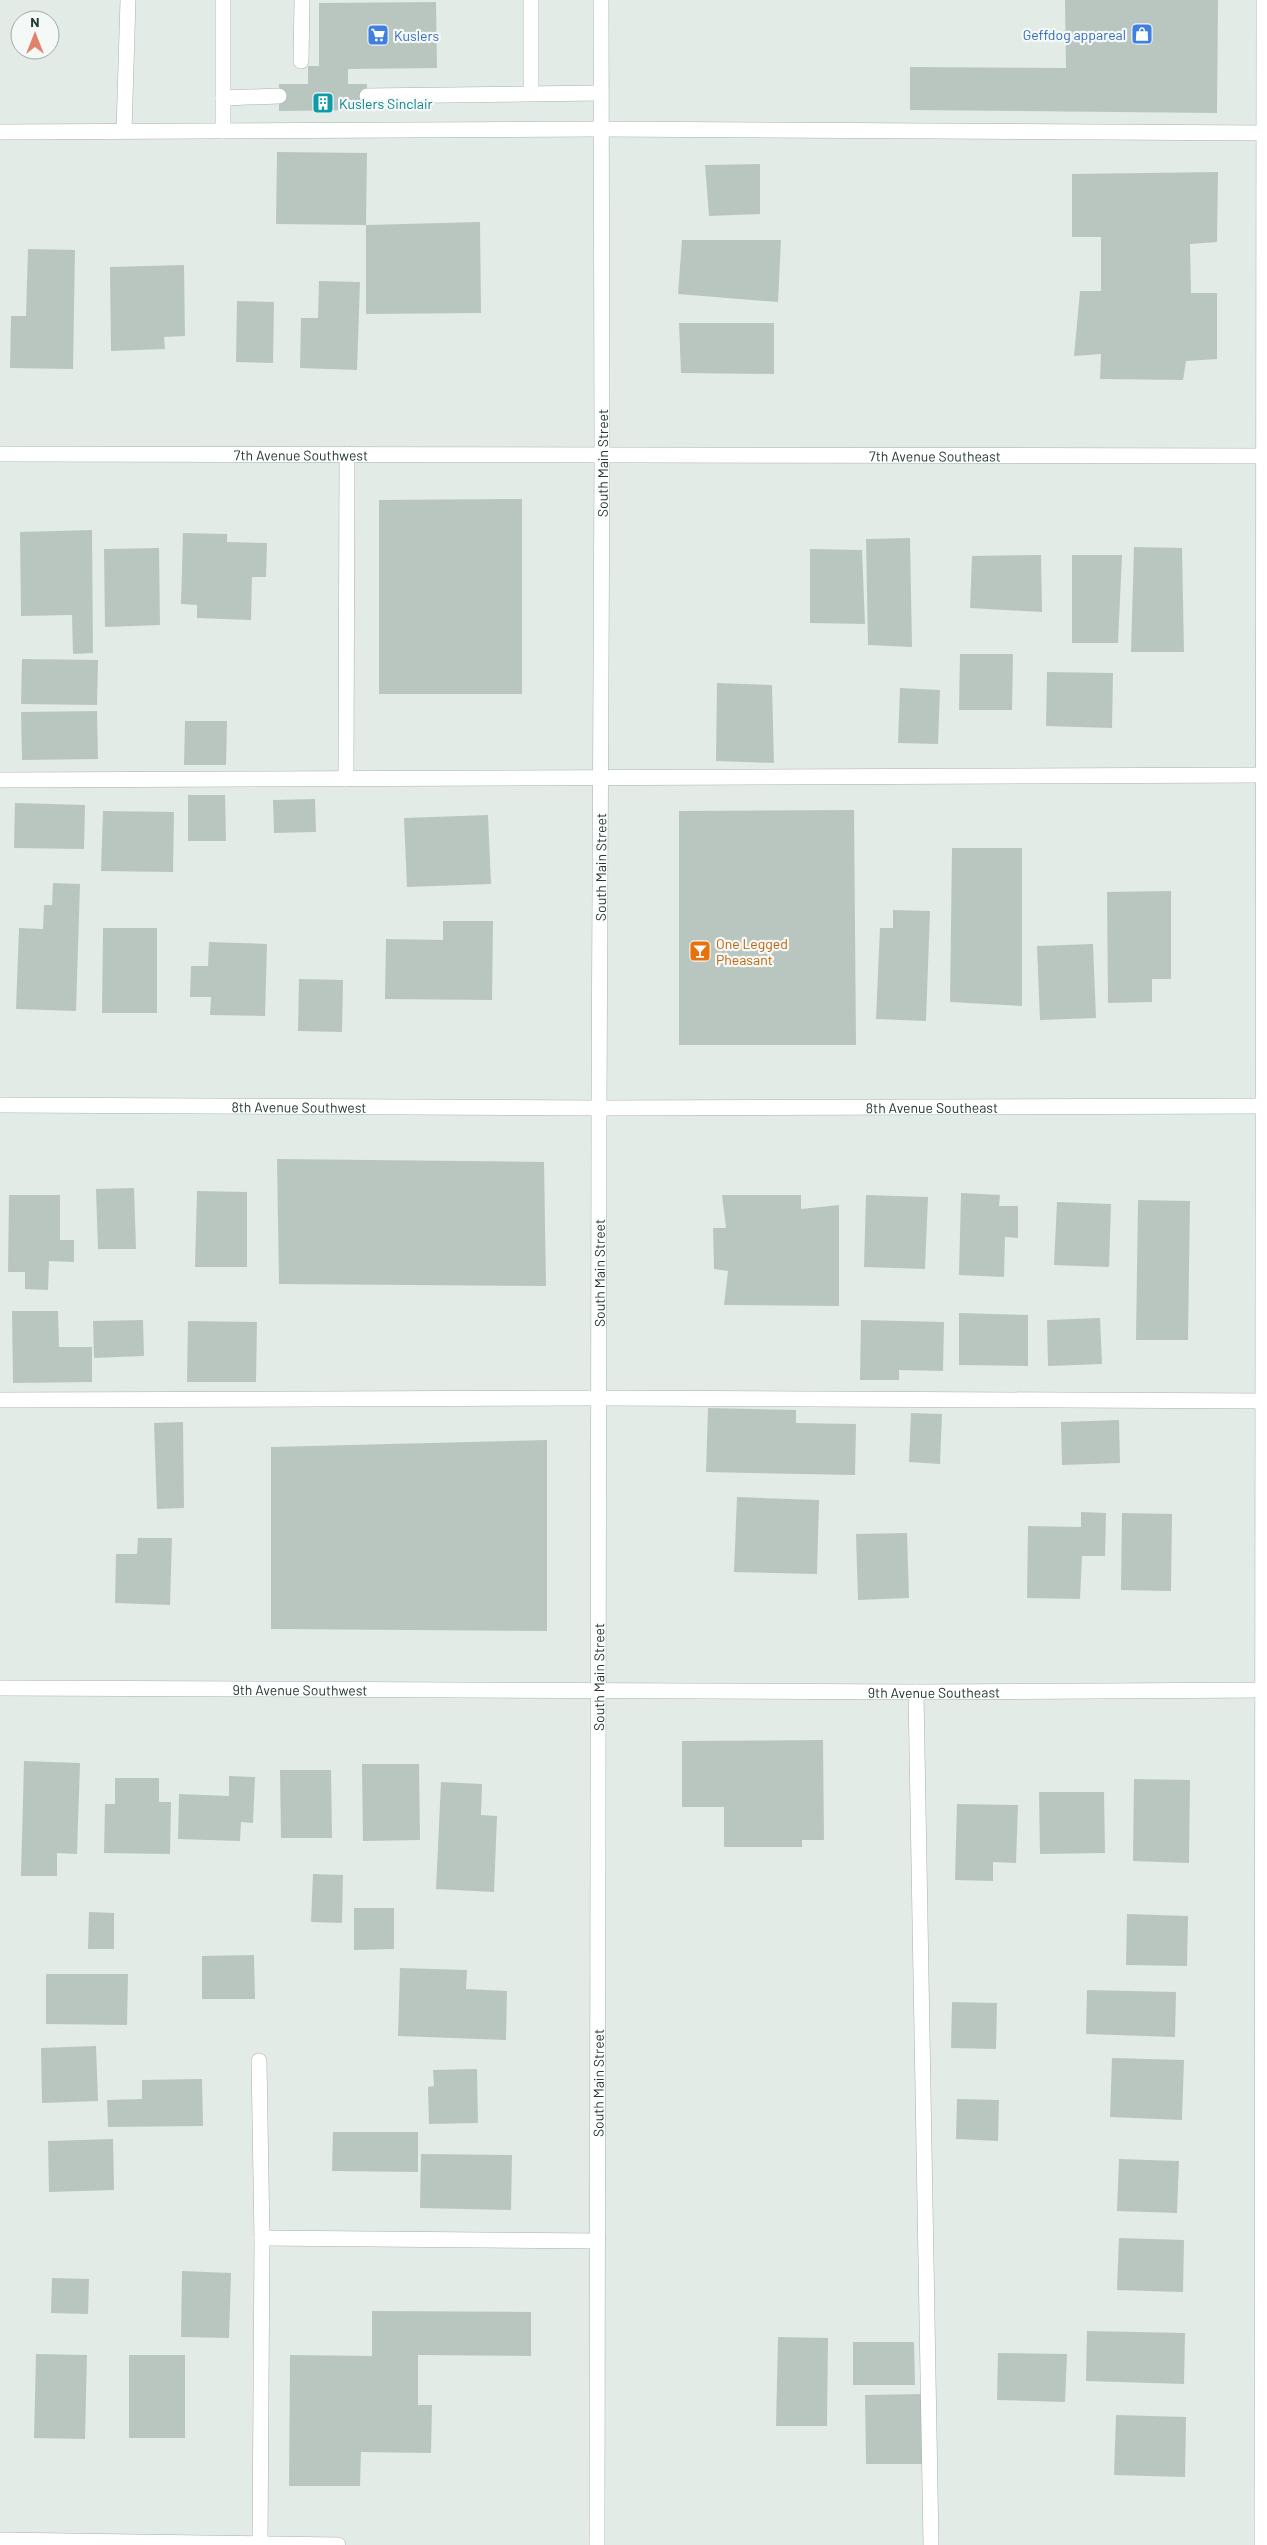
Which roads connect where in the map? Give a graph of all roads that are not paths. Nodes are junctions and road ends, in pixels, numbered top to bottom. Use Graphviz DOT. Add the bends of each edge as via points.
graph roads {
  1 [pos="128,0"];
  2 [pos="223,0"];
  3 [pos="302,0"];
  4 [pos="531,0"];
  5 [pos="601,0"];
  6 [pos="1264,0"];
  7 [pos="301,61"];
  8 [pos="531,93"];
  9 [pos="601,93"];
  10 [pos="279,96"];
  11 [pos="367,96"];
  12 [pos="223,98"];
  13 [pos="601,129"];
  14 [pos="124,131"];
  15 [pos="223,131"];
  16 [pos="0,132"];
  17 [pos="1266,133"];
  18 [pos="0,454"];
  19 [pos="347,454"];
  20 [pos="602,454"];
  21 [pos="1266,456"];
  22 [pos="1265,775"];
  23 [pos="346,779"];
  24 [pos="601,779"];
  25 [pos="0,780"];
  26 [pos="0,1105"];
  27 [pos="1264,1106"];
  28 [pos="599,1108"];
  29 [pos="599,1398"];
  30 [pos="0,1400"];
  31 [pos="1264,1401"];
  32 [pos="0,1688"];
  33 [pos="1264,1690"];
  34 [pos="600,1691"];
  35 [pos="916,1692"];
  36 [pos="259,2061"];
  37 [pos="262,2238"];
  38 [pos="598,2241"];
  39 [pos="0,2540"];
  40 [pos="260,2545"];
  41 [pos="338,2545"];
  42 [pos="597,2545"];
  43 [pos="931,2545"];
  44 [pos="1262,2545"];
  1 -- 14 [label="street"];
  2 -- 12 [label="street"];
  3 -- 7 [label="street"];
  4 -- 8 [label="street"];
  5 -- 9 [label="street, South Main Street"];
  6 -- 17 [label="street"];
  8 -- 9 [label="street"];
  8 -- 11 [label="street"];
  9 -- 13 [label="street, South Main Street"];
  10 -- 12 [label="street"];
  12 -- 15 [label="street"];
  13 -- 15 [label="street"];
  13 -- 17 [label="street"];
  13 -- 20 [label="street, South Main Street"];
  14 -- 15 [label="street"];
  14 -- 16 [label="street"];
  17 -- 21 [label="street"];
  18 -- 19 [label="street, 7th Avenue Southwest"];
  19 -- 20 [label="street, 7th Avenue Southwest"];
  19 -- 23 [label="street"];
  20 -- 21 [label="street, 7th Avenue Southeast"];
  20 -- 24 [label="street, South Main Street"];
  21 -- 22 [label="street"];
  22 -- 24 [label="street"];
  22 -- 27 [label="street"];
  23 -- 24 [label="street"];
  23 -- 25 [label="street"];
  24 -- 28 [label="street, South Main Street"];
  26 -- 28 [label="street, 8th Avenue Southwest"];
  27 -- 28 [label="street, 8th Avenue Southeast"];
  27 -- 31 [label="street"];
  28 -- 29 [label="street, South Main Street"];
  29 -- 30 [label="street"];
  29 -- 31 [label="street"];
  29 -- 34 [label="street, South Main Street"];
  31 -- 33 [label="street"];
  32 -- 34 [label="street, 9th Avenue Southwest"];
  33 -- 35 [label="street, 9th Avenue Southeast"];
  33 -- 44 [label="street"];
  34 -- 35 [label="street, 9th Avenue Southeast"];
  34 -- 38 [label="street, South Main Street"];
  35 -- 43 [label="street"];
  36 -- 37 [label="street"];
  37 -- 38 [label="street"];
  37 -- 40 [label="street"];
  38 -- 42 [label="street, South Main Street"];
  39 -- 40 [label="street"];
  40 -- 41 [label="street"];
}
